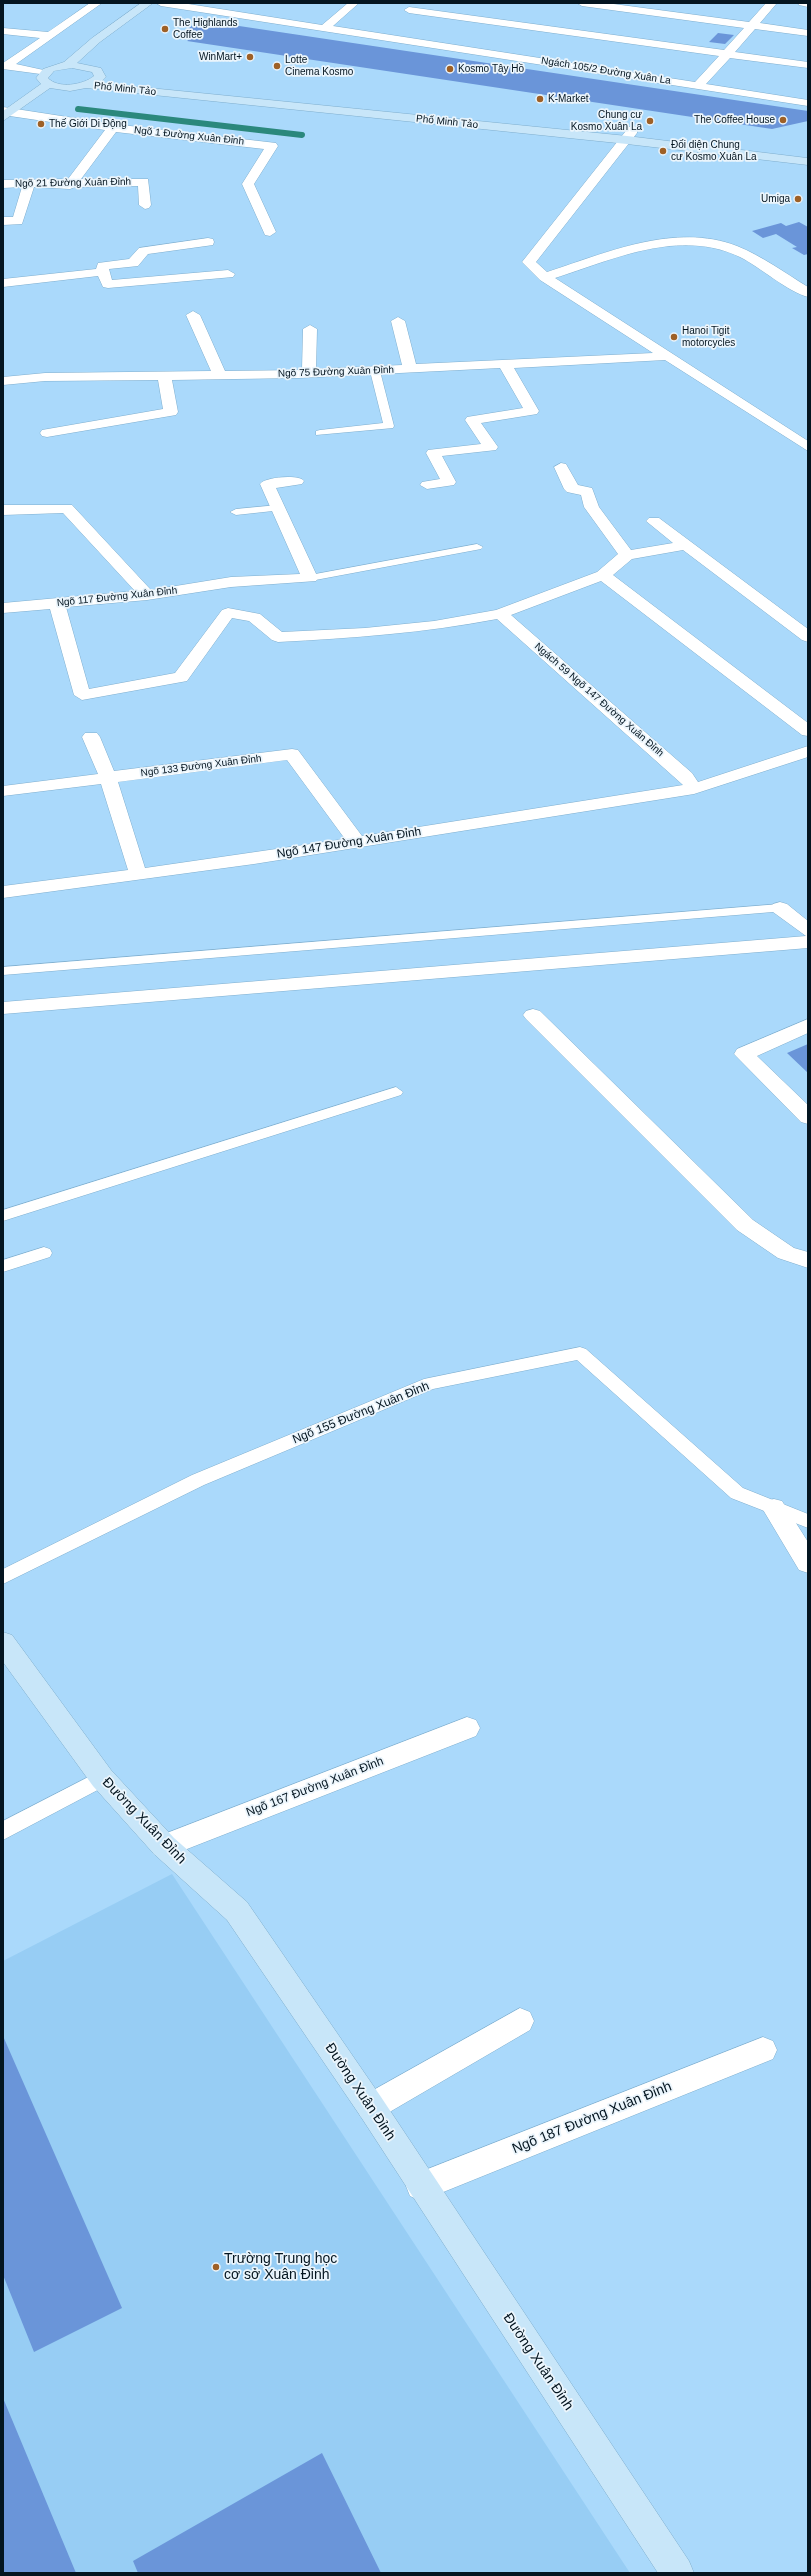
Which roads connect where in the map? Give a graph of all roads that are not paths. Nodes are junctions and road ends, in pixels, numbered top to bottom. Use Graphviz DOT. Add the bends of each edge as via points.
graph roads {
  1 [pos="98,3"];
  2 [pos="148,3"];
  3 [pos="161,3"];
  4 [pos="354,3"];
  5 [pos="772,3"];
  6 [pos="802,3"];
  7 [pos="808,4"];
  8 [pos="587,6"];
  9 [pos="409,9"];
  10 [pos="571,22"];
  11 [pos="751,25"];
  12 [pos="392,26"];
  13 [pos="325,28"];
  14 [pos="3,31"];
  15 [pos="560,32"];
  16 [pos="808,33"];
  17 [pos="50,35"];
  18 [pos="380,37"];
  19 [pos="551,41"];
  20 [pos="542,51"];
  21 [pos="728,54"];
  22 [pos="532,60"];
  23 [pos="67,66"];
  24 [pos="808,66"];
  25 [pos="46,78"];
  26 [pos="88,85"];
  27 [pos="699,85"];
  28 [pos="808,103"];
  29 [pos="5,113"];
  30 [pos="523,117"];
  31 [pos="113,128"];
  32 [pos="630,135"];
  33 [pos="808,160"];
  34 [pos="3,184"];
  35 [pos="29,184"];
  36 [pos="70,185"];
  37 [pos="145,205"];
  38 [pos="3,221"];
  39 [pos="270,232"];
  40 [pos="208,242"];
  41 [pos="102,272"];
  42 [pos="228,274"];
  43 [pos="545,276"];
  44 [pos="3,283"];
  45 [pos="808,293"];
  46 [pos="193,315"];
  47 [pos="398,321"];
  48 [pos="310,329"];
  49 [pos="669,356"];
  50 [pos="506,366"];
  51 [pos="410,370"];
  52 [pos="375,371"];
  53 [pos="309,373"];
  54 [pos="220,375"];
  55 [pos="164,376"];
  56 [pos="3,381"];
  57 [pos="47,433"];
  58 [pos="320,433"];
  59 [pos="808,447"];
  60 [pos="561,467"];
  61 [pos="297,481"];
  62 [pos="427,486"];
  63 [pos="278,508"];
  64 [pos="3,510"];
  65 [pos="236,512"];
  66 [pos="654,521"];
  67 [pos="687,546"];
  68 [pos="477,547"];
  69 [pos="627,556"];
  70 [pos="604,575"];
  71 [pos="310,578"];
  72 [pos="231,582"];
  73 [pos="147,595"];
  74 [pos="57,604"];
  75 [pos="3,608"];
  76 [pos="228,613"];
  77 [pos="500,614"];
  78 [pos="808,615"];
  79 [pos="786,622"];
  80 [pos="808,637"];
  81 [pos="808,732"];
  82 [pos="91,737"];
  83 [pos="808,752"];
  84 [pos="108,777"];
  85 [pos="694,789"];
  86 [pos="3,791"];
  87 [pos="356,841"];
  88 [pos="138,874"];
  89 [pos="3,892"];
  90 [pos="780,908"];
  91 [pos="808,931"];
  92 [pos="808,942"];
  93 [pos="3,971"];
  94 [pos="3,1008"];
  95 [pos="533,1015"];
  96 [pos="808,1025"];
  97 [pos="396,1092"];
  98 [pos="808,1117"];
  99 [pos="3,1216"];
  100 [pos="44,1253"];
  101 [pos="808,1260"];
  102 [pos="3,1266"];
  103 [pos="774,1508"];
  104 [pos="808,1521"];
  105 [pos="808,1563"];
  106 [pos="3,1577"];
  107 [pos="3,1642"];
  108 [pos="467,1728"];
  109 [pos="102,1778"];
  110 [pos="3,1831"];
  111 [pos="164,1846"];
  112 [pos="520,2021"];
  113 [pos="763,2050"];
  114 [pos="371,2107"];
  115 [pos="421,2186"];
  116 [pos="677,2573"];
  1 -- 17 [label="street"];
  2 -- 23 [label="street" via="96,40"];
  3 -- 13 [label="street, Ngách 105/2 Đường Xuân La"];
  4 -- 13 [label="street"];
  5 -- 11 [label="street"];
  6 -- 7 [label="street"];
  8 -- 11 [label="street"];
  9 -- 15 [label="street"];
  10 -- 15 [label="street"];
  11 -- 16 [label="street"];
  11 -- 21 [label="street"];
  12 -- 18 [label="street"];
  13 -- 18 [label="street, Ngách 105/2 Đường Xuân La"];
  14 -- 17 [label="street"];
  15 -- 19 [label="street"];
  15 -- 21 [label="street"];
  17 -- 25 [label="street" via="6,66"];
  18 -- 22 [label="street, Ngách 105/2 Đường Xuân La"];
  20 -- 22 [label="street"];
  21 -- 24 [label="street"];
  21 -- 27 [label="street"];
  22 -- 27 [label="street, Ngách 105/2 Đường Xuân La"];
  23 -- 25 [label="street" via="54,68"];
  23 -- 26 [label="street" via="91,67 104,74"];
  25 -- 26 [label="street, Phố Minh Tảo" via="64,87"];
  25 -- 29 [label="street"];
  26 -- 32 [label="street, Phố Minh Tảo"];
  27 -- 28 [label="street, Ngách 105/2 Đường Xuân La"];
  29 -- 31 [label="street, Ngõ 1 Đường Xuân Đỉnh"];
  30 -- 32 [label="street, Phố Minh Tảo"];
  31 -- 36 [label="street"];
  31 -- 39 [label="street, Ngõ 1 Đường Xuân Đỉnh" via="272,146 248,184"];
  32 -- 33 [label="street, Phố Minh Tảo"];
  32 -- 43 [label="street" via="529,262"];
  34 -- 35 [label="street, Ngõ 21 Đường Xuân Đỉnh"];
  35 -- 36 [label="street, Ngõ 21 Đường Xuân Đỉnh"];
  35 -- 38 [label="street" via="18,221"];
  36 -- 37 [label="street, Ngõ 21 Đường Xuân Đỉnh" via="144,182"];
  40 -- 41 [label="street" via="144,251 133,263 104,266"];
  41 -- 42 [label="street" via="108,284"];
  41 -- 44 [label="street"];
  43 -- 45 [label="street" via="645,247 704,241 748,257"];
  43 -- 49 [label="street"];
  46 -- 54 [label="street"];
  47 -- 51 [label="street"];
  48 -- 53 [label="street"];
  49 -- 50 [label="street, Ngõ 75 Đường Xuân Đỉnh"];
  49 -- 59 [label="street"];
  50 -- 51 [label="street, Ngõ 75 Đường Xuân Đỉnh"];
  50 -- 62 [label="street" via="532,411 472,420 491,447 433,454 449,482"];
  51 -- 52 [label="street, Ngõ 75 Đường Xuân Đỉnh"];
  52 -- 53 [label="street, Ngõ 75 Đường Xuân Đỉnh"];
  52 -- 58 [label="lane" via="389,426"];
  53 -- 54 [label="street, Ngõ 75 Đường Xuân Đỉnh"];
  54 -- 55 [label="street, Ngõ 75 Đường Xuân Đỉnh"];
  55 -- 56 [label="street, Ngõ 75 Đường Xuân Đỉnh" via="45,377"];
  55 -- 57 [label="street" via="171,412"];
  60 -- 69 [label="street" via="572,489 587,491 592,507"];
  61 -- 63 [label="street" via="267,484"];
  63 -- 65 [label="lane"];
  63 -- 71 [label="street"];
  64 -- 73 [label="street" via="68,508"];
  66 -- 67 [label="street"];
  67 -- 69 [label="street"];
  67 -- 79 [label="street"];
  68 -- 71 [label="lane"];
  69 -- 70 [label="street"];
  70 -- 77 [label="street"];
  70 -- 81 [label="street"];
  71 -- 72 [label="street, Ngõ 117 Đường Xuân Đỉnh"];
  72 -- 73 [label="street, Ngõ 117 Đường Xuân Đỉnh"];
  72 -- 76 [label="street"];
  73 -- 74 [label="street, Ngõ 117 Đường Xuân Đỉnh"];
  74 -- 75 [label="street, Ngõ 117 Đường Xuân Đỉnh"];
  74 -- 76 [label="street" via="82,695 181,678"];
  76 -- 77 [label="street" via="254,617 278,637 434,626"];
  77 -- 85 [label="street, Ngách 59 Ngõ 147 Đường Xuân Đỉnh" via="686,777"];
  78 -- 79 [label="street"];
  79 -- 80 [label="street"];
  82 -- 84 [label="street"];
  83 -- 85 [label="street, Ngõ 147 Đường Xuân Đỉnh"];
  84 -- 86 [label="street, Ngõ 133 Đường Xuân Đỉnh"];
  84 -- 87 [label="street, Ngõ 133 Đường Xuân Đỉnh" via="292,754"];
  84 -- 88 [label="street"];
  85 -- 87 [label="street, Ngõ 147 Đường Xuân Đỉnh"];
  87 -- 88 [label="street, Ngõ 147 Đường Xuân Đỉnh" via="254,859"];
  88 -- 89 [label="street, Ngõ 147 Đường Xuân Đỉnh"];
  90 -- 91 [label="street"];
  90 -- 93 [label="lane"];
  92 -- 94 [label="street"];
  95 -- 101 [label="street" via="745,1225 786,1253"];
  96 -- 98 [label="street" via="744,1054"];
  97 -- 99 [label="lane"];
  100 -- 102 [label="lane"];
  103 -- 104 [label="lane, Ngõ 155 Đường Xuân Đỉnh"];
  103 -- 105 [label="street"];
  103 -- 106 [label="lane, Ngõ 155 Đường Xuân Đỉnh" via="737,1493 580,1353 430,1383 198,1480"];
  107 -- 109 [label="street, Đường Xuân Đỉnh"];
  108 -- 111 [label="street, Ngõ 167 Đường Xuân Đỉnh"];
  109 -- 110 [label="lane"];
  109 -- 111 [label="street, Đường Xuân Đỉnh"];
  111 -- 114 [label="street, Đường Xuân Đỉnh" via="237,1911"];
  112 -- 114 [label="street"];
  113 -- 115 [label="street, Ngõ 187 Đường Xuân Đỉnh"];
  114 -- 115 [label="street, Đường Xuân Đỉnh"];
  115 -- 116 [label="street, Đường Xuân Đỉnh"];
}
